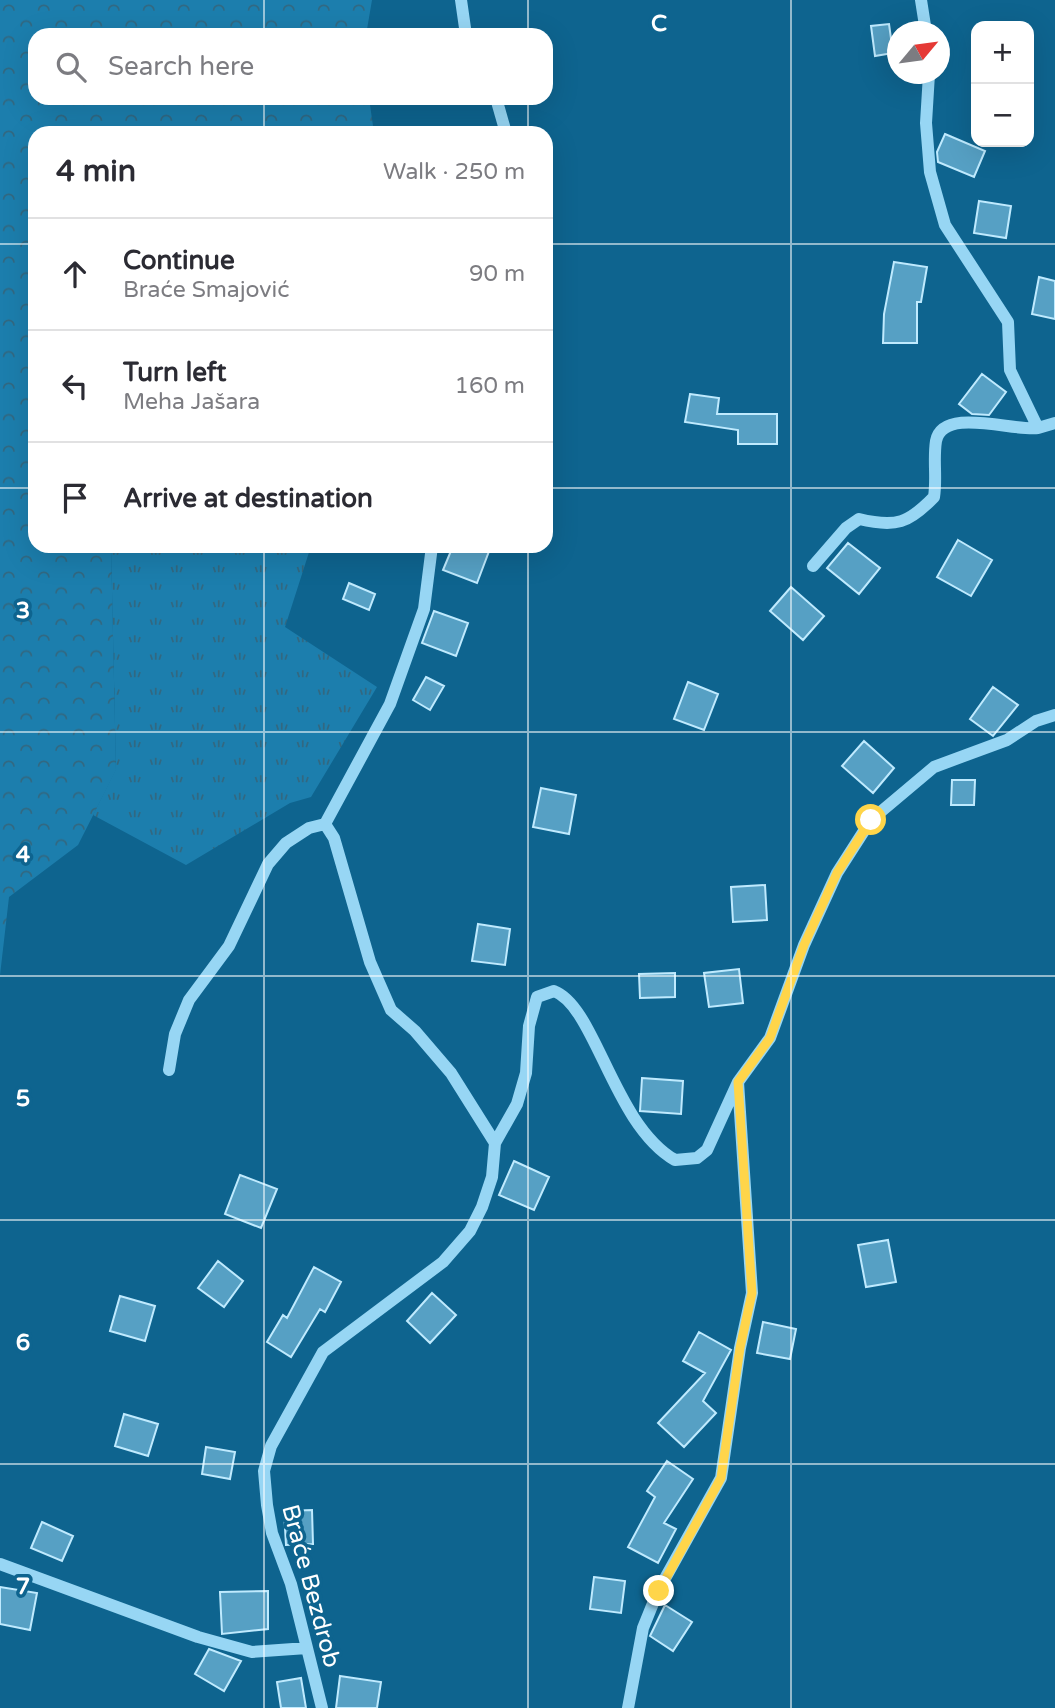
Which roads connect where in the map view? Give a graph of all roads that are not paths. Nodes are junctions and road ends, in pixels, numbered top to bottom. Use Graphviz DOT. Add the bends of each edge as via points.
graph roads {
  1 [pos="461,0"];
  2 [pos="921,0"];
  3 [pos="924,21"];
  4 [pos="465,28"];
  5 [pos="928,84"];
  6 [pos="498,105"];
  7 [pos="504,126"];
  8 [pos="1055,423"];
  9 [pos="1038,428"];
  10 [pos="431,553"];
  11 [pos="813,566"];
  12 [pos="1055,715"];
  13 [pos="325,824"];
  14 [pos="169,1070"];
  15 [pos="738,1082"];
  16 [pos="495,1143"];
  17 [pos="0,1564"];
  18 [pos="307,1648"];
  19 [pos="322,1708"];
  20 [pos="628,1708"];
  1 -- 4 [label="street"];
  2 -- 3 [label="street"];
  5 -- 9 [label="street" via="930,172 945,225 1008,322 1010,370"];
  6 -- 7 [label="street"];
  8 -- 9 [label="street"];
  9 -- 11 [label="street" via="958,422 945,428 937,438 934,497 915,517 878,524 859,519"];
  10 -- 13 [label="street" via="424,609 390,704"];
  12 -- 15 [label="street" via="1007,740 934,767 871,820 837,873 770,1038"];
  13 -- 14 [label="street" via="286,843 268,864 229,946 189,1000 174,1034"];
  13 -- 16 [label="street" via="334,838 370,962 391,1010 451,1073"];
  15 -- 16 [label="street" via="707,1150 697,1158 675,1160 645,1136 630,1115 574,1005 554,991 545,993 533,1007 526,1073 517,1104"];
  15 -- 20 [label="street" via="752,1293 721,1478 643,1628"];
  16 -- 18 [label="street, Braće Bezdrob" via="492,1177 470,1231 443,1262 323,1352 271,1446 264,1471 267,1505"];
  17 -- 18 [label="street" via="198,1637 252,1652"];
  18 -- 19 [label="street, Braće Bezdrob"];
}
